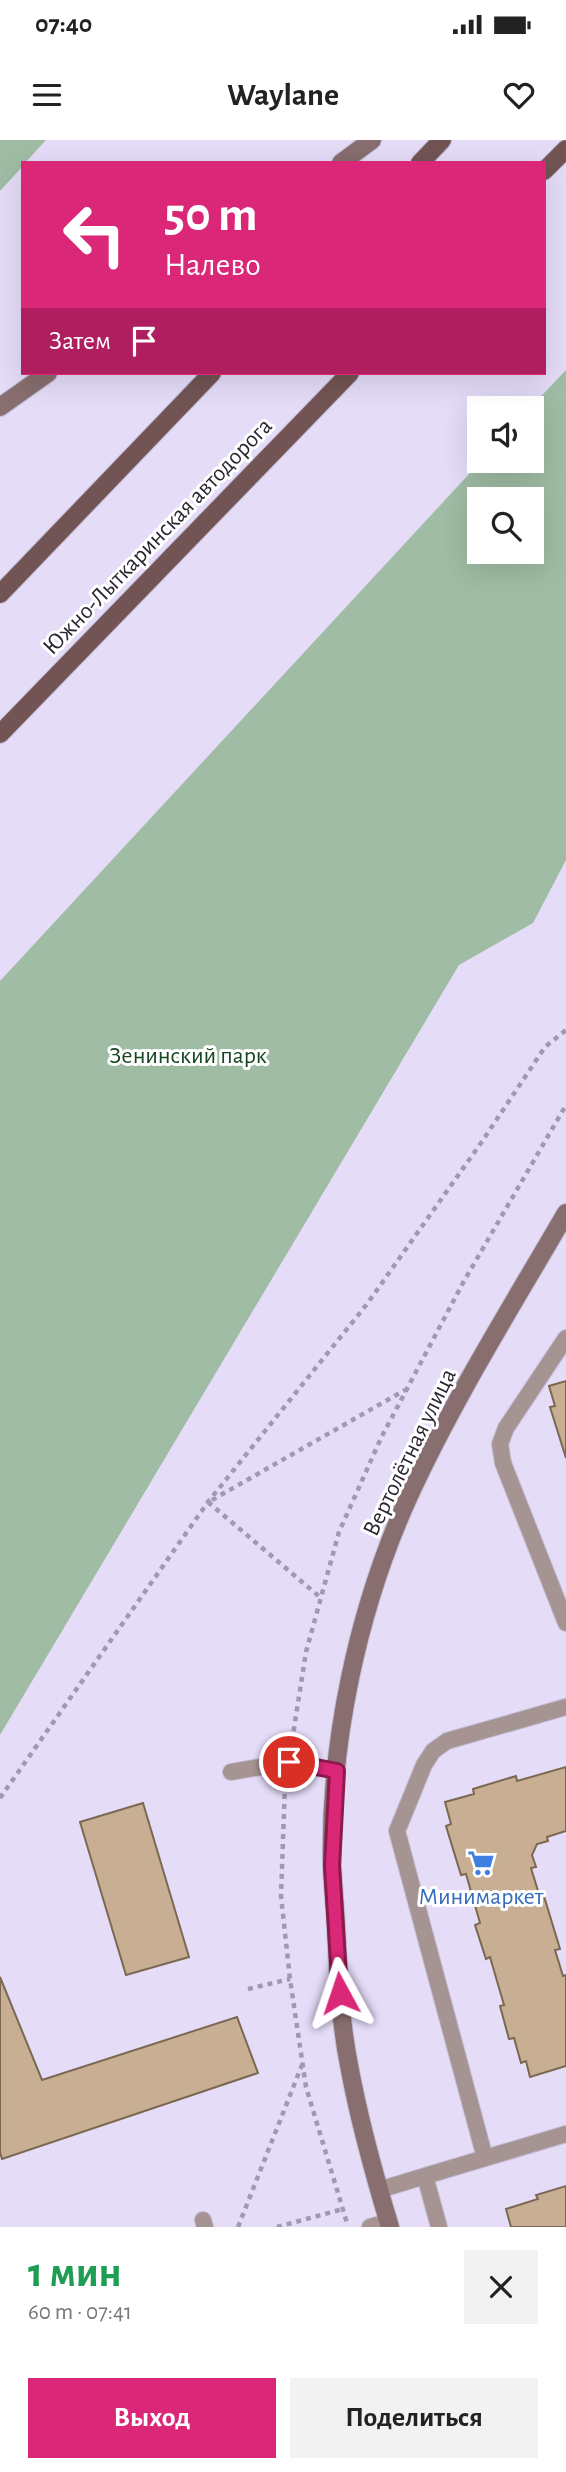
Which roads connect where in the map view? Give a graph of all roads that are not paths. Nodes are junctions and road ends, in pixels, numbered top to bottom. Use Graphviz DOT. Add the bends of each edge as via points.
graph roads {
  1 [pos="372,140"];
  2 [pos="442,140"];
  3 [pos="566,149"];
  4 [pos="344,161"];
  5 [pos="421,161"];
  6 [pos="546,169"];
  7 [pos="45,375"];
  8 [pos="210,375"];
  9 [pos="348,375"];
  10 [pos="0,407"];
  11 [pos="127,459"];
  12 [pos="0,578"];
  13 [pos="0,594"];
  14 [pos="0,734"];
  15 [pos="566,1213"];
  16 [pos="566,1338"];
  17 [pos="566,1623"];
  18 [pos="566,1707"];
  19 [pos="337,1771"];
  20 [pos="231,1772"];
  21 [pos="566,2134"];
  22 [pos="485,2158"];
  23 [pos="425,2176"];
  24 [pos="379,2190"];
  25 [pos="389,2225"];
  26 [pos="370,2227"];
  27 [pos="439,2227"];
  1 -- 4 [label="street"];
  2 -- 5 [label="main road"];
  3 -- 6 [label="main road"];
  7 -- 10 [label="street"];
  8 -- 11 [label="main road"];
  9 -- 14 [label="main road, Южно-Лыткаринская автодорога"];
  11 -- 12 [label="main road"];
  11 -- 13 [label="main road"];
  15 -- 19 [label="street, Вертолётная улица" via="455,1405 409,1496 359,1639"];
  16 -- 17 [label="lane" via="500,1444"];
  18 -- 22 [label="lane" via="447,1741 433,1751 397,1831"];
  19 -- 20 [label="lane" via="289,1762"];
  19 -- 24 [label="street, Вертолётная улица" via="332,1866 337,1970 348,2065"];
  21 -- 22 [label="lane"];
  22 -- 23 [label="lane"];
  23 -- 24 [label="lane"];
  23 -- 27 [label="lane"];
  24 -- 25 [label="street, Вертолётная улица"];
  25 -- 26 [label="lane"];
}
